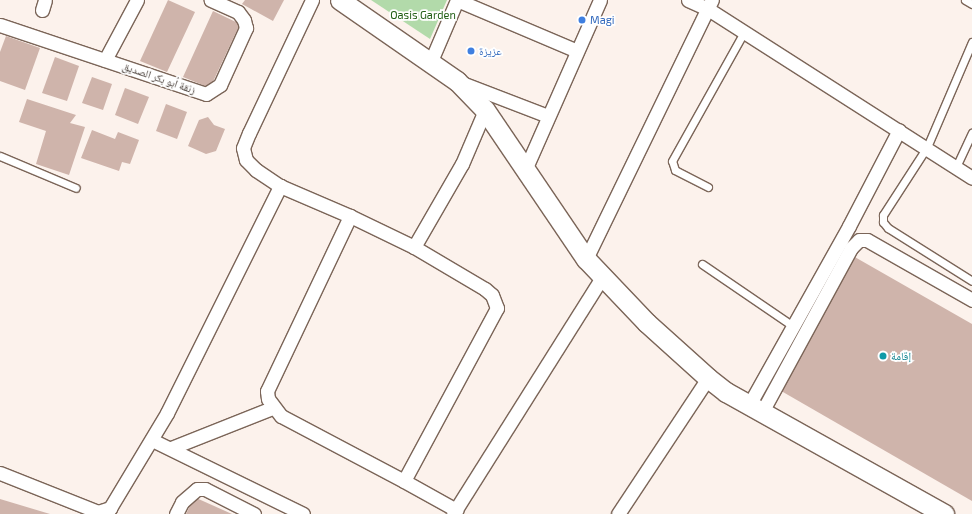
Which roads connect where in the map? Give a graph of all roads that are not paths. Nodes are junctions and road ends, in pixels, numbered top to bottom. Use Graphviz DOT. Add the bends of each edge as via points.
graph roads {
  1 [pos="137,0"];
  2 [pos="211,0"];
  3 [pos="312,0"];
  4 [pos="340,0"];
  5 [pos="457,0"];
  6 [pos="600,0"];
  7 [pos="688,0"];
  8 [pos="965,0"];
  9 [pos="710,4"];
  10 [pos="972,4"];
  11 [pos="0,25"];
  12 [pos="744,32"];
  13 [pos="972,42"];
  14 [pos="577,51"];
  15 [pos="105,60"];
  16 [pos="431,61"];
  17 [pos="457,81"];
  18 [pos="485,110"];
  19 [pos="548,116"];
  20 [pos="899,130"];
  21 [pos="972,132"];
  22 [pos="926,148"];
  23 [pos="0,156"];
  24 [pos="956,167"];
  25 [pos="525,170"];
  26 [pos="972,178"];
  27 [pos="280,186"];
  28 [pos="708,187"];
  29 [pos="76,188"];
  30 [pos="350,216"];
  31 [pos="414,247"];
  32 [pos="586,258"];
  33 [pos="702,264"];
  34 [pos="603,276"];
  35 [pos="972,281"];
  36 [pos="972,300"];
  37 [pos="793,326"];
  38 [pos="708,378"];
  39 [pos="272,408"];
  40 [pos="755,409"];
  41 [pos="152,440"];
  42 [pos="170,448"];
  43 [pos="0,473"];
  44 [pos="404,481"];
  45 [pos="455,512"];
  46 [pos="176,514"];
  47 [pos="254,514"];
  48 [pos="303,514"];
  49 [pos="618,514"];
  50 [pos="944,514"];
  1 -- 15 [label="street"];
  2 -- 15 [label="street, زنقة أبو بكر الصديق" via="238,12 246,28 220,85 213,91 206,94"];
  3 -- 27 [label="street" via="243,148 246,160"];
  4 -- 16 [label="street"];
  5 -- 14 [label="street"];
  5 -- 16 [label="street"];
  6 -- 14 [label="street"];
  7 -- 9 [label="street"];
  8 -- 10 [label="lane"];
  9 -- 12 [label="street"];
  9 -- 32 [label="street"];
  11 -- 15 [label="street, زنقة أبو بكر الصديق"];
  12 -- 20 [label="street"];
  12 -- 28 [label="lane" via="672,161 675,170"];
  13 -- 22 [label="lane"];
  14 -- 19 [label="street"];
  16 -- 17 [label="street"];
  17 -- 18 [label="street"];
  17 -- 19 [label="street"];
  18 -- 25 [label="street"];
  18 -- 31 [label="street" via="462,164"];
  19 -- 25 [label="street"];
  20 -- 22 [label="street"];
  20 -- 37 [label="street"];
  21 -- 24 [label="lane"];
  22 -- 24 [label="street"];
  22 -- 35 [label="lane" via="883,215 883,222 888,228"];
  23 -- 29 [label="lane"];
  24 -- 26 [label="street"];
  25 -- 32 [label="street"];
  27 -- 30 [label="street"];
  27 -- 41 [label="street"];
  30 -- 31 [label="street"];
  30 -- 39 [label="street" via="267,391"];
  31 -- 44 [label="street" via="485,289 492,295 497,308"];
  32 -- 34 [label="street"];
  33 -- 37 [label="lane"];
  34 -- 38 [label="street" via="647,323"];
  34 -- 45 [label="street"];
  36 -- 40 [label="street" via="867,240 859,240 851,248"];
  37 -- 40 [label="street"];
  38 -- 40 [label="street"];
  38 -- 49 [label="street"];
  39 -- 42 [label="street"];
  39 -- 44 [label="street" via="281,416"];
  40 -- 50 [label="street"];
  41 -- 42 [label="street"];
  41 -- 43 [label="street" via="110,508 98,512"];
  42 -- 48 [label="street"];
  44 -- 45 [label="street"];
  46 -- 47 [label="street" via="182,502 197,489 205,490"];
}
